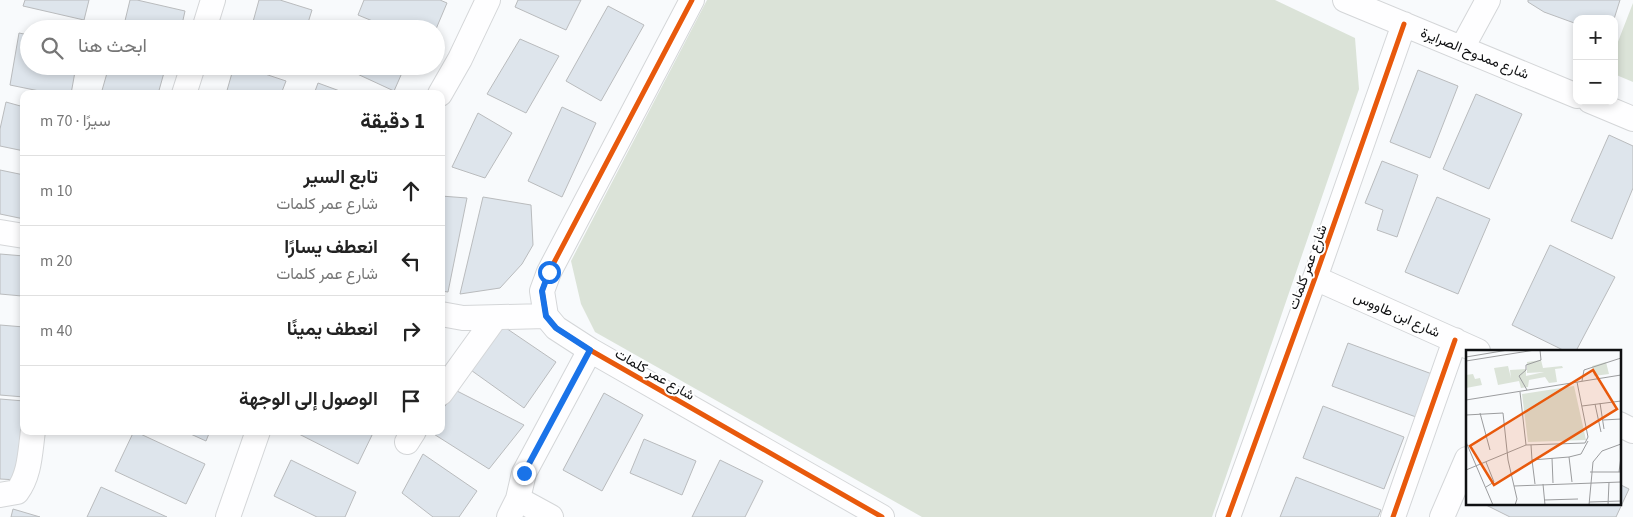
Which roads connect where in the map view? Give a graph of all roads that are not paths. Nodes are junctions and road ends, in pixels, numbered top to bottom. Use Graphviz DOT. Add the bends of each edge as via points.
graph roads {
  1 [pos="213,0"];
  2 [pos="488,0"];
  3 [pos="692,0"];
  4 [pos="1345,0"];
  5 [pos="1488,0"];
  6 [pos="207,20"];
  7 [pos="1404,24"];
  8 [pos="1462,48"];
  9 [pos="190,75"];
  10 [pos="185,90"];
  11 [pos="442,90"];
  12 [pos="1573,94"];
  13 [pos="1600,105"];
  14 [pos="1633,119"];
  15 [pos="0,232"];
  16 [pos="20,235"];
  17 [pos="1315,278"];
  18 [pos="445,315"];
  19 [pos="546,316"];
  20 [pos="495,318"];
  21 [pos="1455,340"];
  22 [pos="590,350"];
  23 [pos="1476,350"];
  24 [pos="445,387"];
  25 [pos="1620,424"];
  26 [pos="1633,431"];
  27 [pos="32,435"];
  28 [pos="257,435"];
  29 [pos="1466,461"];
  30 [pos="0,495"];
  31 [pos="514,508"];
  32 [pos="228,517"];
  33 [pos="551,517"];
  34 [pos="882,517"];
  35 [pos="1228,517"];
  36 [pos="1392,517"];
  37 [pos="1442,517"];
  1 -- 6 [label="street"];
  2 -- 11 [label="street"];
  3 -- 19 [label="street" via="549,272 542,291"];
  4 -- 7 [label="street, شارع ممدوح الصرايرة"];
  5 -- 8 [label="street"];
  7 -- 8 [label="street, شارع ممدوح الصرايرة"];
  7 -- 17 [label="street, شارع عمر كلمات"];
  8 -- 12 [label="street, شارع ممدوح الصرايرة"];
  9 -- 10 [label="street"];
  13 -- 14 [label="street"];
  15 -- 16 [label="street"];
  17 -- 21 [label="street, شارع ابن طاووس"];
  17 -- 35 [label="street, شارع عمر كلمات"];
  18 -- 20 [label="street"];
  19 -- 20 [label="street"];
  19 -- 22 [label="street, شارع عمر كلمات" via="556,328"];
  20 -- 24 [label="street"];
  21 -- 23 [label="street, شارع ابن طاووس"];
  21 -- 36 [label="street"];
  22 -- 31 [label="street" via="524,473"];
  22 -- 34 [label="street, شارع عمر كلمات"];
  25 -- 26 [label="street"];
  27 -- 30 [label="street" via="22,484 16,492"];
  28 -- 32 [label="street"];
  29 -- 37 [label="street"];
  31 -- 33 [label="street"];
}
